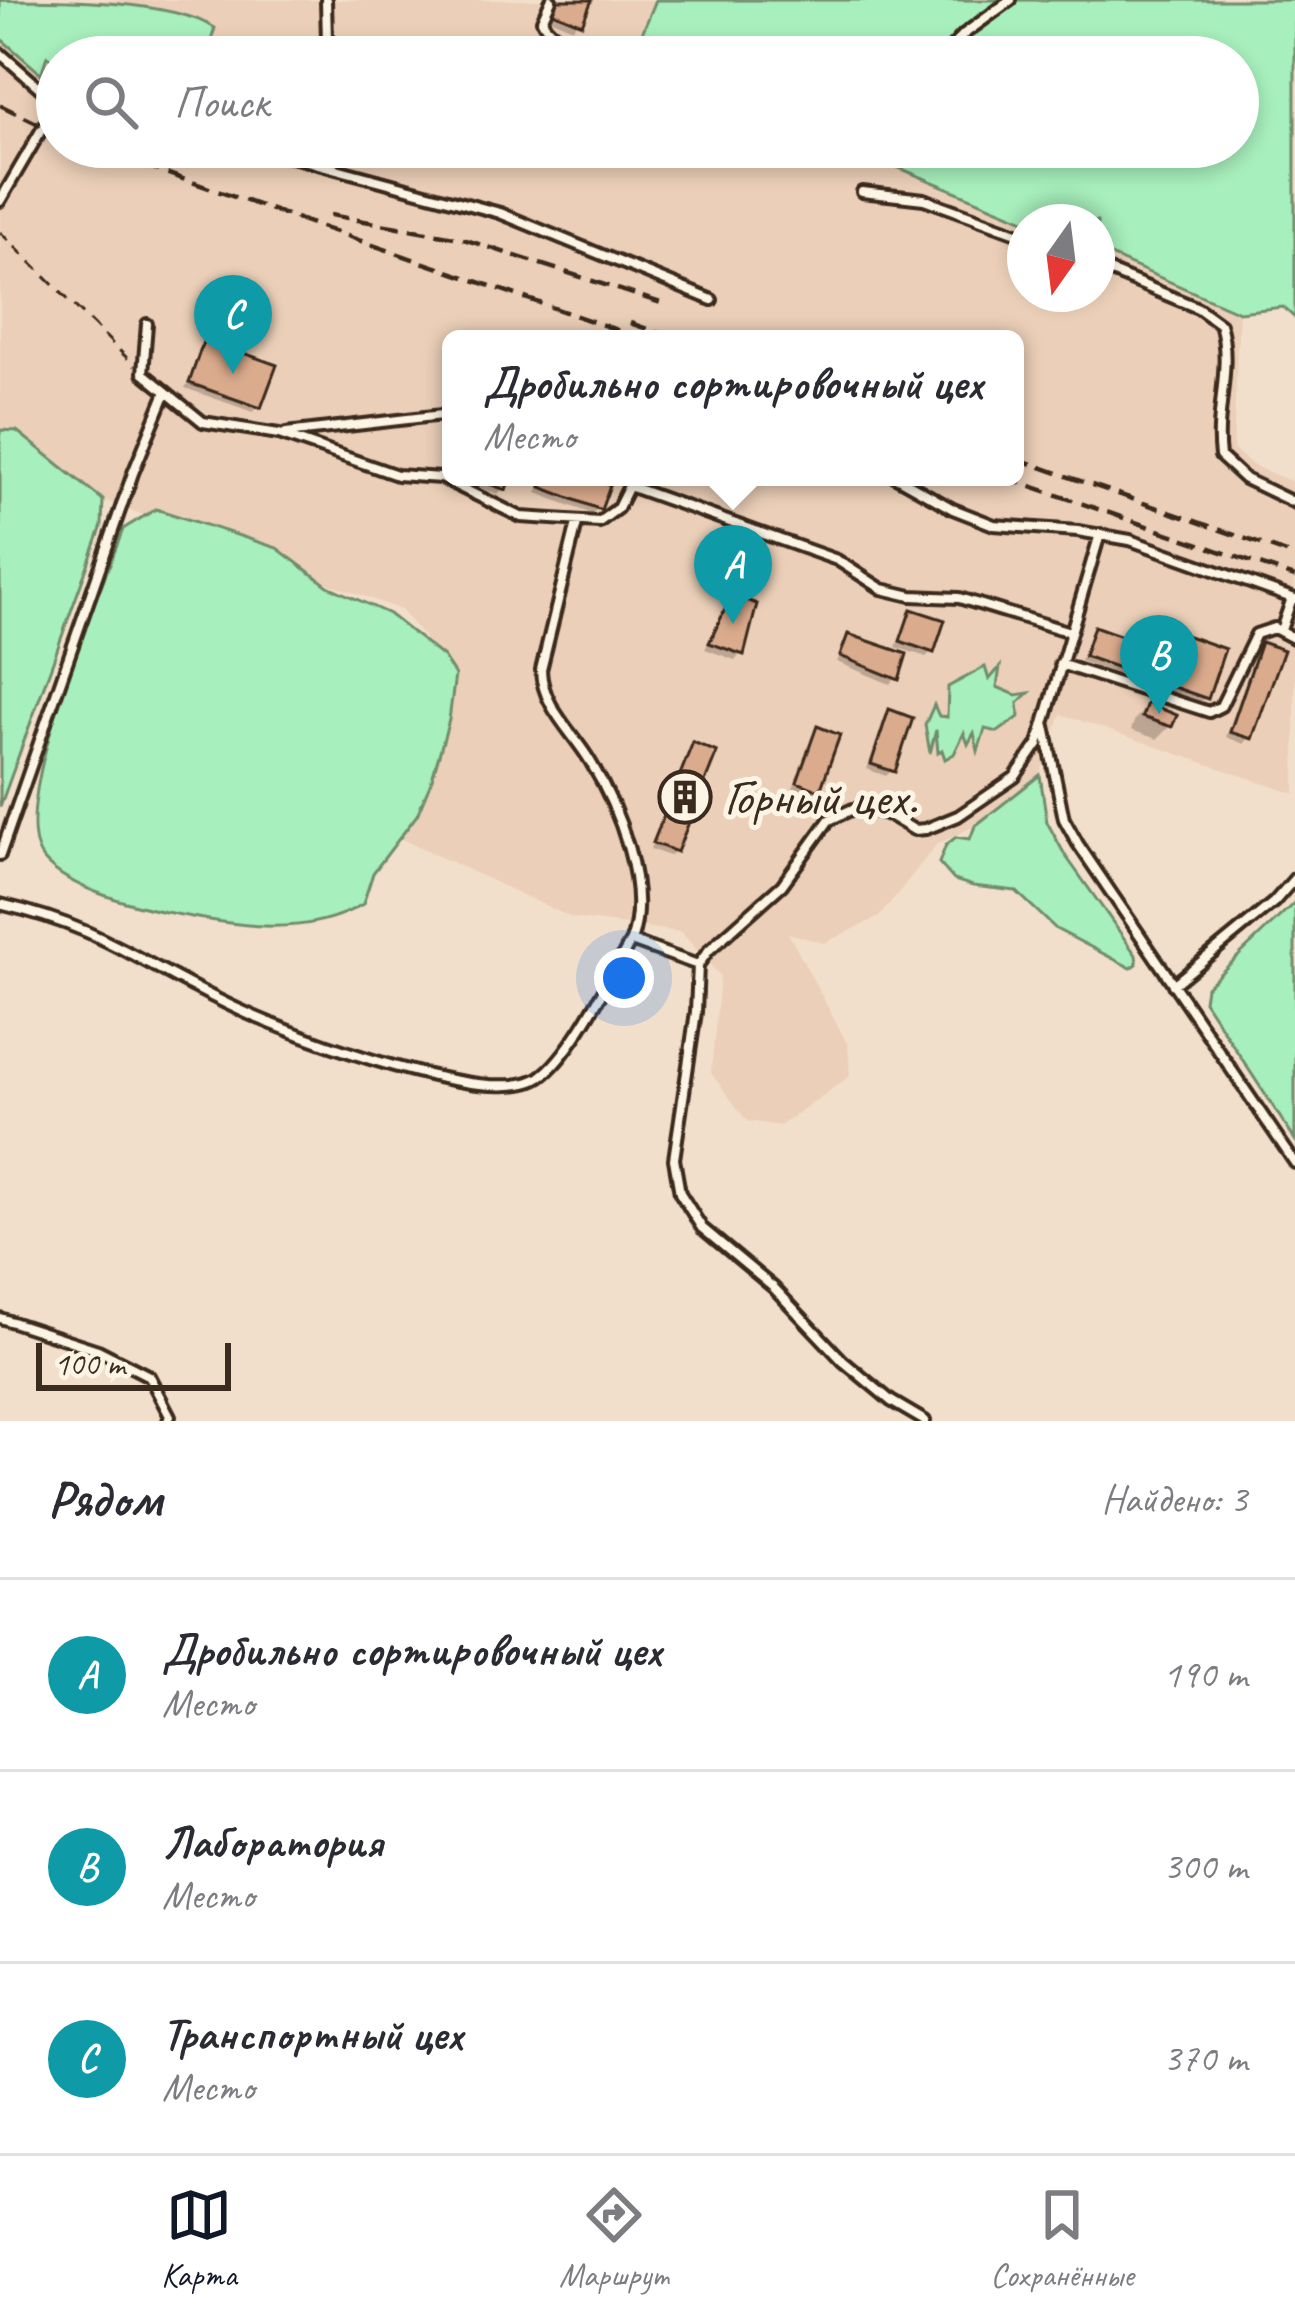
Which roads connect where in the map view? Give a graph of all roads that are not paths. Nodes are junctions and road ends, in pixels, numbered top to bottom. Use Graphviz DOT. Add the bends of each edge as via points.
graph roads {
  1 [pos="326,0"];
  2 [pos="551,0"];
  3 [pos="1012,0"];
  4 [pos="327,36"];
  5 [pos="555,36"];
  6 [pos="962,36"];
  7 [pos="0,52"];
  8 [pos="36,84"];
  9 [pos="36,139"];
  10 [pos="347,168"];
  11 [pos="862,192"];
  12 [pos="0,201"];
  13 [pos="1007,229"];
  14 [pos="1115,273"];
  15 [pos="712,300"];
  16 [pos="146,323"];
  17 [pos="166,392"];
  18 [pos="442,414"];
  19 [pos="279,434"];
  20 [pos="442,478"];
  21 [pos="457,486"];
  22 [pos="913,486"];
  23 [pos="1295,502"];
  24 [pos="577,523"];
  25 [pos="1100,533"];
  26 [pos="1294,598"];
  27 [pos="1280,630"];
  28 [pos="1070,632"];
  29 [pos="1295,639"];
  30 [pos="1060,664"];
  31 [pos="1045,724"];
  32 [pos="0,855"];
  33 [pos="1295,878"];
  34 [pos="0,904"];
  35 [pos="632,941"];
  36 [pos="698,965"];
  37 [pos="1173,985"];
  38 [pos="1295,1163"];
  39 [pos="0,1318"];
  40 [pos="168,1421"];
  41 [pos="925,1421"];
  1 -- 4 [label="lane"];
  2 -- 5 [label="lane" via="543,26"];
  3 -- 6 [label="lane"];
  7 -- 8 [label="lane"];
  9 -- 12 [label="lane"];
  10 -- 15 [label="lane" via="500,213"];
  11 -- 13 [label="lane" via="924,199"];
  14 -- 23 [label="lane" via="1220,325 1220,456 1245,479"];
  16 -- 17 [label="lane" via="142,374"];
  17 -- 19 [label="lane" via="203,422"];
  17 -- 32 [label="lane"];
  18 -- 19 [label="lane"];
  19 -- 20 [label="lane" via="384,472"];
  21 -- 24 [label="lane" via="521,517"];
  22 -- 25 [label="lane" via="994,525"];
  24 -- 28 [label="lane" via="609,517 629,486 837,560 883,589 959,598"];
  24 -- 35 [label="lane" via="542,686 618,815 637,890"];
  25 -- 26 [label="lane"];
  25 -- 28 [label="lane"];
  26 -- 27 [label="lane"];
  27 -- 29 [label="lane"];
  27 -- 30 [label="lane" via="1252,639 1221,706 1209,712"];
  28 -- 30 [label="lane"];
  30 -- 31 [label="lane"];
  31 -- 36 [label="lane" via="1015,777 940,825 914,830 868,809 829,820 770,898"];
  31 -- 37 [label="lane" via="1064,819"];
  33 -- 37 [label="lane"];
  34 -- 35 [label="lane" via="86,932 300,1035 495,1087 527,1084 554,1065"];
  35 -- 36 [label="lane"];
  36 -- 41 [label="lane" via="674,1159 680,1193 702,1228 774,1288 842,1361"];
  37 -- 38 [label="lane"];
  39 -- 40 [label="lane" via="98,1349 148,1376"];
}
